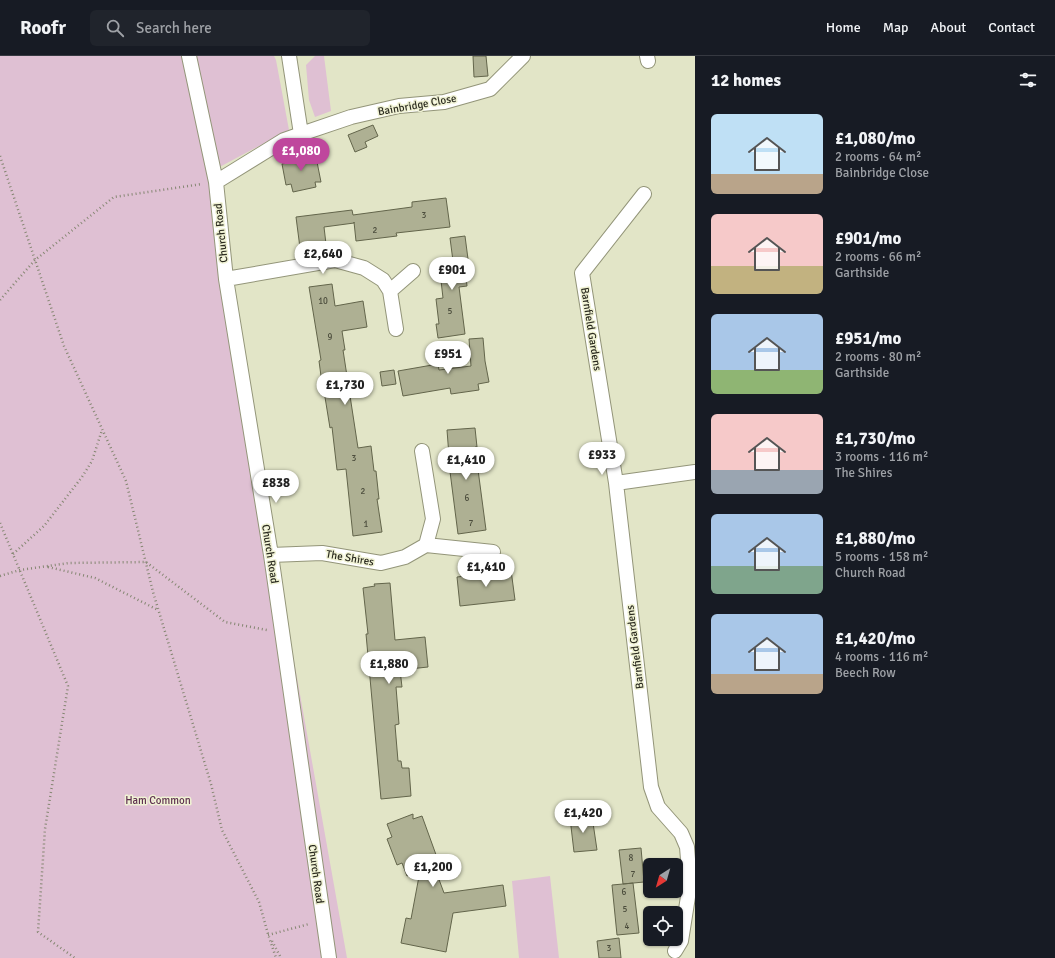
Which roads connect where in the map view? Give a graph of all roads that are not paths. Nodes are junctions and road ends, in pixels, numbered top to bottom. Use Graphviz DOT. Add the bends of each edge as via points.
graph roads {
  1 [pos="189,56"];
  2 [pos="289,56"];
  3 [pos="523,56"];
  4 [pos="301,134"];
  5 [pos="216,182"];
  6 [pos="644,194"];
  7 [pos="413,271"];
  8 [pos="226,279"];
  9 [pos="390,291"];
  10 [pos="396,329"];
  11 [pos="422,451"];
  12 [pos="695,472"];
  13 [pos="616,483"];
  14 [pos="426,545"];
  15 [pos="493,552"];
  16 [pos="271,555"];
  17 [pos="675,951"];
  18 [pos="329,958"];
  1 -- 5 [label="street, Church Road"];
  2 -- 4 [label="street"];
  3 -- 4 [label="street, Bainbridge Close" via="490,89 444,102 399,106 352,117"];
  4 -- 5 [label="street, Bainbridge Close" via="284,140"];
  5 -- 8 [label="street, Church Road"];
  6 -- 13 [label="street, Barnfield Gardens" via="582,273"];
  7 -- 9 [label="street"];
  8 -- 9 [label="street" via="335,260 364,268 383,280"];
  8 -- 16 [label="street, Church Road"];
  9 -- 10 [label="street"];
  11 -- 14 [label="street" via="433,519"];
  12 -- 13 [label="street"];
  13 -- 17 [label="street, Barnfield Gardens" via="650,788 658,807 681,833 687,847 690,884 681,941"];
  14 -- 15 [label="street"];
  14 -- 16 [label="street, The Shires" via="405,558 381,563 322,553"];
  16 -- 18 [label="street, Church Road"];
}
